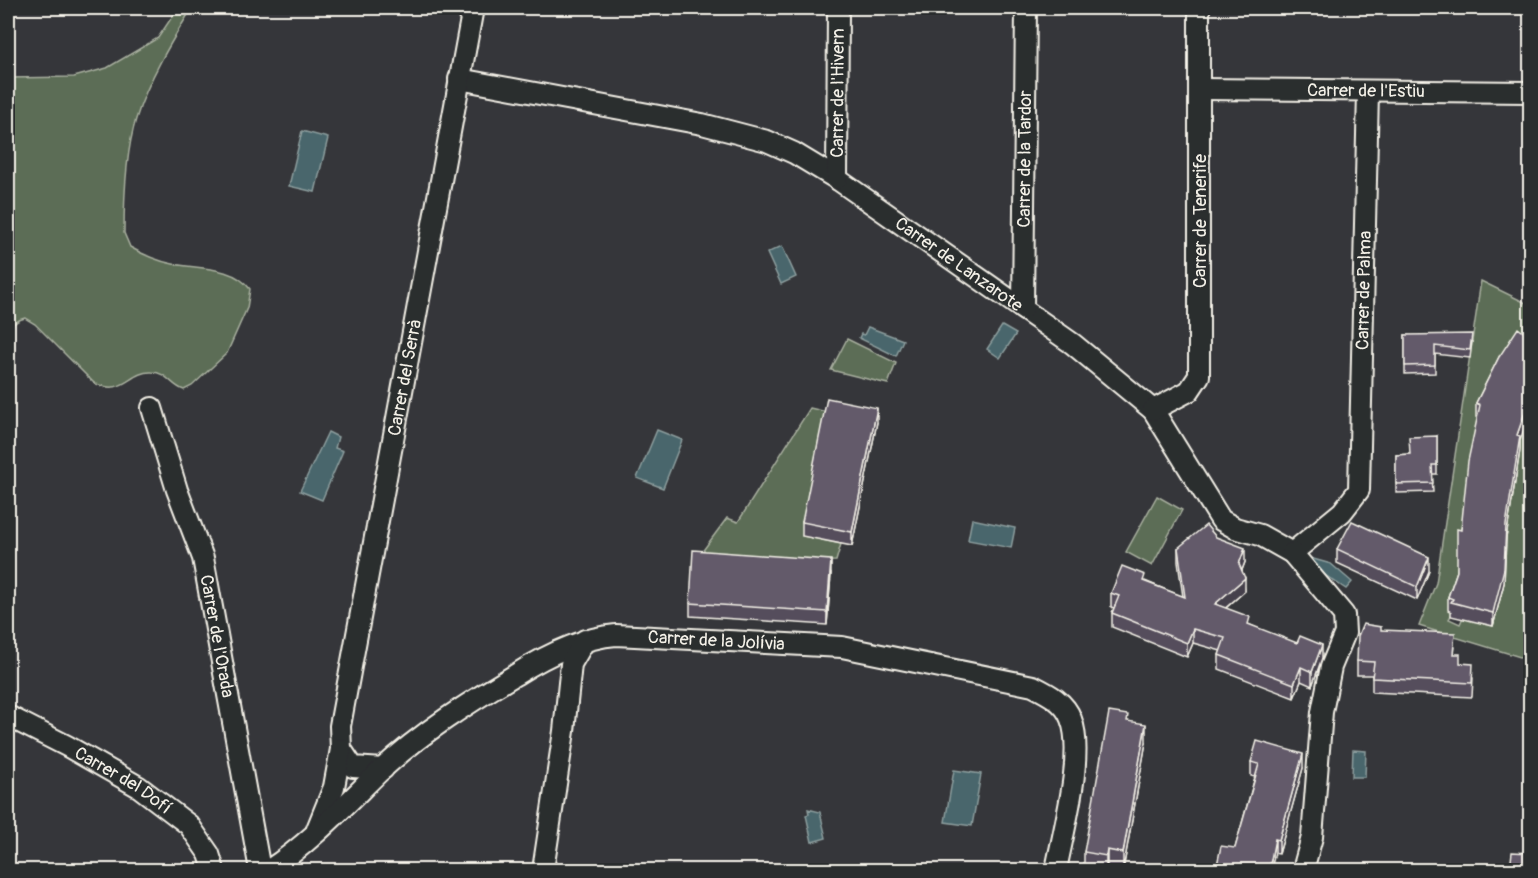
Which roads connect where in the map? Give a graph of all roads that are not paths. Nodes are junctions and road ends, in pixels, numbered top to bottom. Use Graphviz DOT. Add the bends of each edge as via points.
graph roads {
  1 [pos="473,8"];
  2 [pos="838,8"];
  3 [pos="1026,8"];
  4 [pos="1199,8"];
  5 [pos="459,79"];
  6 [pos="1201,89"];
  7 [pos="1368,91"];
  8 [pos="1530,92"];
  9 [pos="837,179"];
  10 [pos="1023,309"];
  11 [pos="152,408"];
  12 [pos="1153,410"];
  13 [pos="1292,553"];
  14 [pos="585,640"];
  15 [pos="534,663"];
  16 [pos="567,686"];
  17 [pos="8,716"];
  18 [pos="341,749"];
  19 [pos="383,769"];
  20 [pos="316,832"];
  21 [pos="214,870"];
  22 [pos="260,870"];
  23 [pos="269,870"];
  24 [pos="543,870"];
  25 [pos="1056,870"];
  26 [pos="1303,870"];
  1 -- 5 [label="street, Carrer del Serrà"];
  2 -- 9 [label="street, Carrer de l'Hivern"];
  3 -- 10 [label="street, Carrer de la Tardor"];
  4 -- 6 [label="street, Carrer de Tenerife"];
  5 -- 9 [label="street, Carrer de Lanzarote" via="702,124 756,138 794,153"];
  5 -- 18 [label="street, Carrer del Serrà" via="346,687"];
  6 -- 7 [label="street, Carrer de l'Estiu"];
  6 -- 12 [label="street, Carrer de Tenerife" via="1199,376 1189,391"];
  7 -- 8 [label="street, Carrer de l'Estiu"];
  7 -- 13 [label="street, Carrer de Palma" via="1359,490 1342,512"];
  9 -- 10 [label="street, Carrer de Lanzarote"];
  10 -- 12 [label="street, Carrer de Lanzarote" via="1073,344"];
  11 -- 22 [label="street, Carrer de l'Orada" via="203,558"];
  12 -- 13 [label="street, Carrer de Lanzarote" via="1221,520"];
  13 -- 26 [label="street" via="1344,615 1345,633 1331,667 1322,712 1312,837"];
  14 -- 15 [label="street, Carrer de la Jolívia"];
  14 -- 16 [label="street" via="571,664"];
  14 -- 25 [label="street, Carrer de la Jolívia" via="655,635 842,647 1034,686 1064,706 1071,717 1077,744"];
  15 -- 16 [label="street" via="555,666"];
  15 -- 19 [label="street, Carrer de la Jolívia" via="433,728"];
  16 -- 24 [label="street"];
  17 -- 21 [label="street, Carrer del Dofí" via="139,787 189,825 209,854"];
  18 -- 19 [label="street" via="353,767"];
  18 -- 20 [label="street, Carrer del Serrà" via="334,788"];
  19 -- 20 [label="street, Carrer de la Jolívia"];
  20 -- 23 [label="street, Carrer de la Jolívia"];
}
